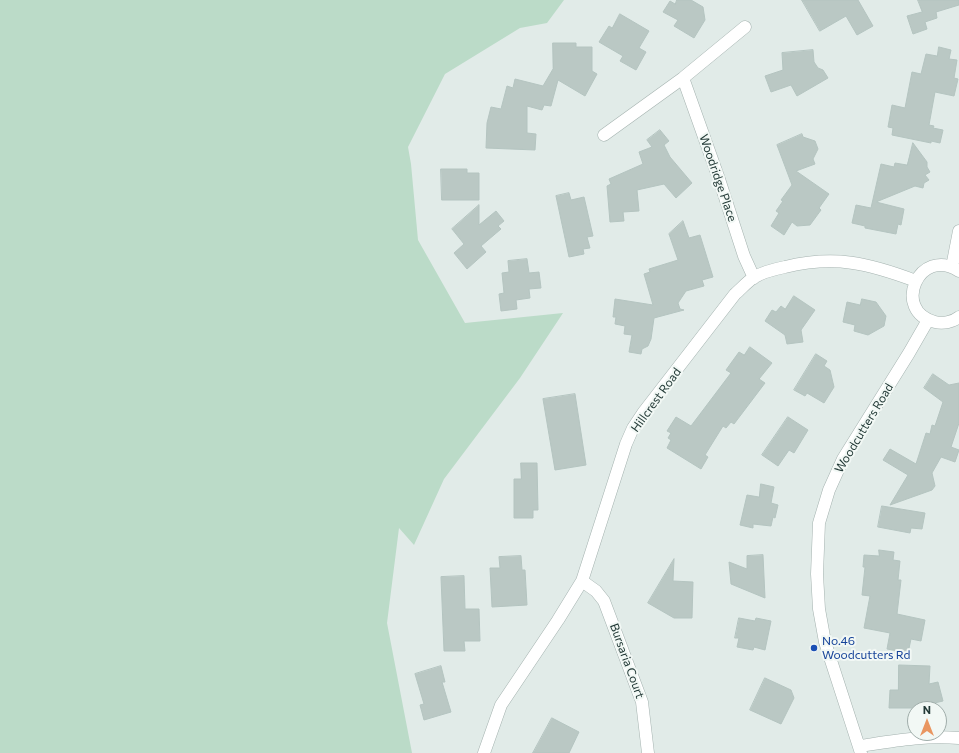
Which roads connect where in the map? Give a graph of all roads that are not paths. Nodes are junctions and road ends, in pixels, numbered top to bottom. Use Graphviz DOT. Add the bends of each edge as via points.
graph roads {
  1 [pos="745,27"];
  2 [pos="684,78"];
  3 [pos="604,135"];
  4 [pos="959,231"];
  5 [pos="955,269"];
  6 [pos="754,278"];
  7 [pos="916,281"];
  8 [pos="959,317"];
  9 [pos="928,320"];
  10 [pos="582,581"];
  11 [pos="959,738"];
  12 [pos="860,750"];
  13 [pos="484,753"];
  14 [pos="648,753"];
  1 -- 2 [label="street"];
  2 -- 3 [label="street"];
  2 -- 6 [label="street, Woodridge Place" via="744,256"];
  4 -- 5 [label="street"];
  5 -- 7 [label="street" via="936,266 921,274"];
  6 -- 7 [label="street, Hillcrest Road" via="775,269 797,264 838,260 874,266"];
  6 -- 10 [label="street, Hillcrest Road" via="735,294 633,428"];
  7 -- 9 [label="street" via="913,289 914,303"];
  8 -- 9 [label="street" via="938,323"];
  9 -- 12 [label="street, Woodcutters Road" via="843,459 828,490 819,523 819,609 825,642"];
  10 -- 13 [label="street, Hillcrest Road" via="501,705"];
  10 -- 14 [label="street, Bursaria Court" via="596,591 604,601 642,702"];
  11 -- 12 [label="street" via="942,736 904,739"];
}
